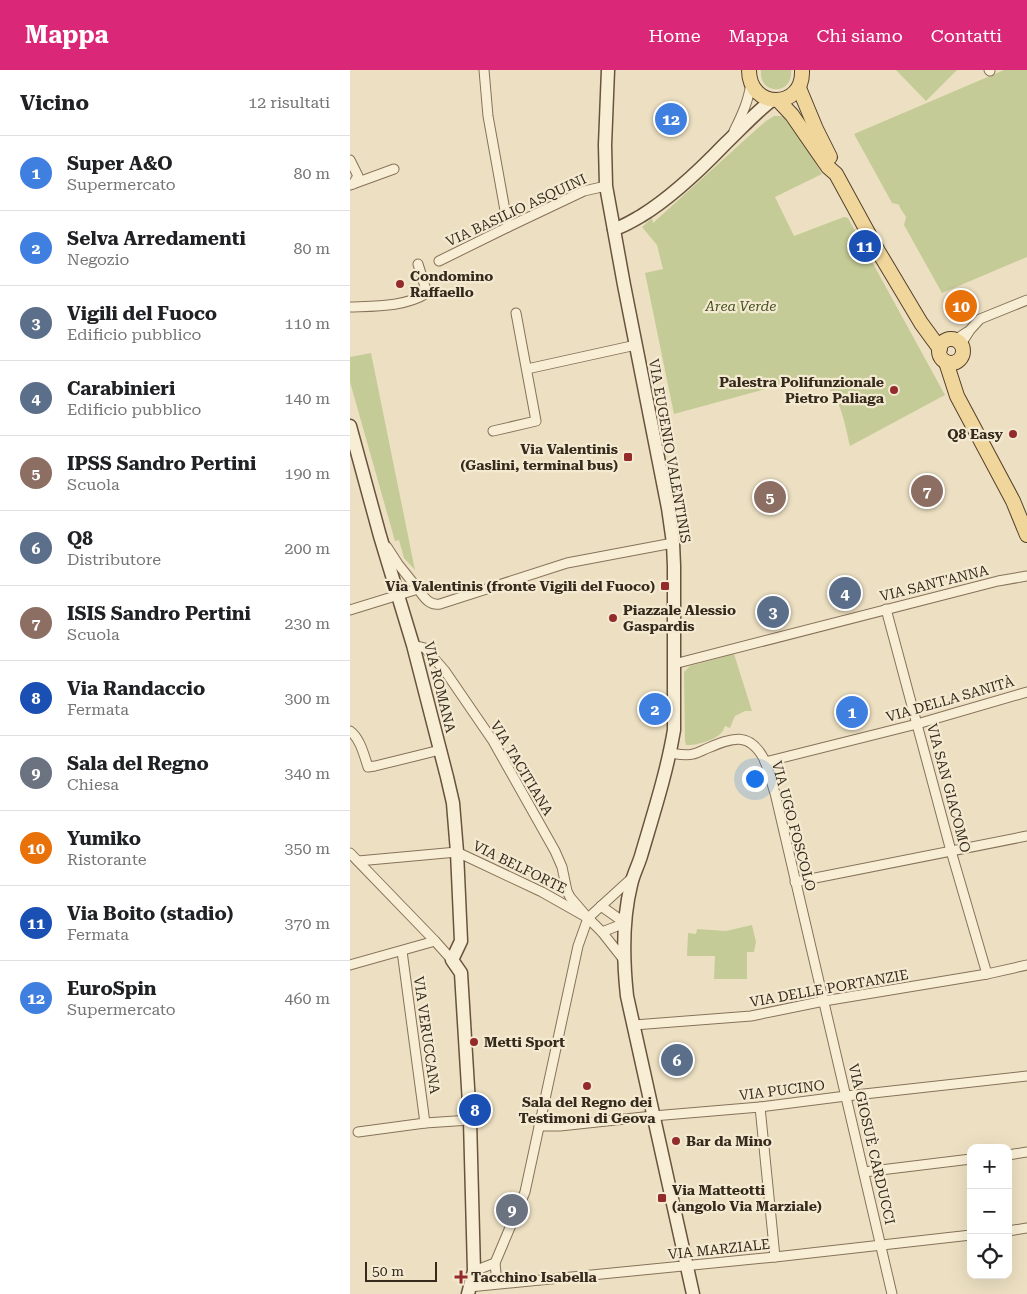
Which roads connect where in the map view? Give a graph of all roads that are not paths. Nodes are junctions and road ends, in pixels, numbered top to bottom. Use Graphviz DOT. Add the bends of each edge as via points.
graph roads {
  1 [pos="484,70"];
  2 [pos="608,70"];
  3 [pos="803,70"];
  4 [pos="750,76"];
  5 [pos="798,88"];
  6 [pos="775,100"];
  7 [pos="732,137"];
  8 [pos="350,160"];
  9 [pos="394,169"];
  10 [pos="836,174"];
  11 [pos="352,184"];
  12 [pos="606,186"];
  13 [pos="508,227"];
  14 [pos="614,229"];
  15 [pos="439,261"];
  16 [pos="418,264"];
  17 [pos="1027,300"];
  18 [pos="350,307"];
  19 [pos="516,314"];
  20 [pos="950,344"];
  21 [pos="636,345"];
  22 [pos="950,362"];
  23 [pos="527,369"];
  24 [pos="350,426"];
  25 [pos="493,431"];
  26 [pos="1027,535"];
  27 [pos="380,536"];
  28 [pos="673,543"];
  29 [pos="1027,576"];
  30 [pos="418,589"];
  31 [pos="399,596"];
  32 [pos="886,609"];
  33 [pos="350,610"];
  34 [pos="414,645"];
  35 [pos="674,664"];
  36 [pos="1027,692"];
  37 [pos="917,724"];
  38 [pos="350,731"];
  39 [pos="440,750"];
  40 [pos="670,754"];
  41 [pos="765,762"];
  42 [pos="1027,836"];
  43 [pos="952,851"];
  44 [pos="457,852"];
  45 [pos="350,853"];
  46 [pos="358,861"];
  47 [pos="634,876"];
  48 [pos="795,882"];
  49 [pos="601,906"];
  50 [pos="588,918"];
  51 [pos="626,924"];
  52 [pos="602,932"];
  53 [pos="435,941"];
  54 [pos="402,951"];
  55 [pos="452,960"];
  56 [pos="624,960"];
  57 [pos="350,965"];
  58 [pos="1027,965"];
  59 [pos="986,974"];
  60 [pos="824,1001"];
  61 [pos="634,1026"];
  62 [pos="1027,1076"];
  63 [pos="846,1096"];
  64 [pos="760,1107"];
  65 [pos="654,1116"];
  66 [pos="470,1120"];
  67 [pos="425,1123"];
  68 [pos="539,1126"];
  69 [pos="358,1132"];
  70 [pos="1027,1152"];
  71 [pos="1012,1154"];
  72 [pos="967,1159"];
  73 [pos="864,1172"];
  74 [pos="1027,1228"];
  75 [pos="1012,1230"];
  76 [pos="967,1235"];
  77 [pos="881,1246"];
  78 [pos="775,1257"];
  79 [pos="495,1263"];
  80 [pos="686,1266"];
  81 [pos="474,1271"];
  82 [pos="497,1283"];
  83 [pos="469,1290"];
  84 [pos="693,1294"];
  85 [pos="892,1294"];
  1 -- 13 [label="street" via="488,116"];
  2 -- 12 [label="main road, VIA EUGENIO VALENTINIS"];
  3 -- 5 [label="main road"];
  4 -- 6 [label="main road" via="753,87 761,96"];
  4 -- 7 [label="street" via="744,112"];
  5 -- 6 [label="main road" via="788,98"];
  5 -- 10 [label="main road"];
  6 -- 7 [label="main road" via="751,117"];
  6 -- 10 [label="main road" via="792,115"];
  7 -- 14 [label="main road" via="665,199"];
  8 -- 11 [label="street" via="358,176"];
  9 -- 11 [label="street"];
  10 -- 20 [label="main road" via="916,315 931,335"];
  12 -- 13 [label="street, VIA BASILIO ASQUINI" via="584,191"];
  12 -- 14 [label="main road, VIA EUGENIO VALENTINIS"];
  13 -- 15 [label="street, VIA BASILIO ASQUINI"];
  14 -- 21 [label="main road, VIA EUGENIO VALENTINIS"];
  16 -- 18 [label="street" via="427,292 420,297 395,304"];
  17 -- 20 [label="street" via="980,319"];
  19 -- 23 [label="street"];
  20 -- 22 [label="main road" via="941,356"];
  20 -- 22 [label="main road" via="963,348 960,359"];
  21 -- 23 [label="street"];
  21 -- 28 [label="main road, VIA EUGENIO VALENTINIS"];
  22 -- 26 [label="main road" via="957,396 1014,501"];
  23 -- 25 [label="street" via="536,421"];
  24 -- 27 [label="main road, VIA ROMANA"];
  27 -- 30 [label="street"];
  27 -- 31 [label="main road, VIA ROMANA"];
  28 -- 30 [label="street" via="567,563 435,605"];
  28 -- 35 [label="main road, VIA EUGENIO VALENTINIS"];
  29 -- 32 [label="street, VIA SANT'ANNA"];
  30 -- 31 [label="street"];
  31 -- 33 [label="street"];
  31 -- 34 [label="main road, VIA ROMANA"];
  32 -- 35 [label="street, VIA SANT'ANNA"];
  32 -- 37 [label="street, VIA SAN GIACOMO"];
  34 -- 39 [label="main road, VIA ROMANA"];
  34 -- 50 [label="street, VIA TACITIANA" via="425,648 445,671 493,741 555,851 570,897"];
  35 -- 40 [label="main road, VIA EUGENIO VALENTINIS" via="674,730"];
  36 -- 37 [label="street, VIA DELLA SANITÀ"];
  37 -- 41 [label="street, VIA DELLA SANITÀ"];
  37 -- 43 [label="street, VIA SAN GIACOMO"];
  38 -- 39 [label="street" via="356,737 368,767"];
  39 -- 44 [label="main road, VIA ROMANA" via="453,802"];
  40 -- 41 [label="street, VIA UGO FOSCOLO" via="694,754 735,738 753,744"];
  40 -- 47 [label="main road, VIA EUGENIO VALENTINIS"];
  41 -- 48 [label="street, VIA UGO FOSCOLO"];
  42 -- 43 [label="street"];
  43 -- 48 [label="street"];
  43 -- 59 [label="street, VIA SAN GIACOMO"];
  44 -- 46 [label="street, VIA BELFORTE"];
  44 -- 50 [label="street, VIA BELFORTE" via="542,892"];
  44 -- 55 [label="main road, VIA ROMANA" via="461,941"];
  45 -- 46 [label="street"];
  46 -- 53 [label="street"];
  47 -- 49 [label="street"];
  47 -- 51 [label="main road, VIA EUGENIO VALENTINIS"];
  48 -- 60 [label="street, VIA UGO FOSCOLO"];
  49 -- 50 [label="street"];
  49 -- 51 [label="street"];
  50 -- 52 [label="street, VIA BELFORTE"];
  50 -- 68 [label="street" via="578,946"];
  51 -- 52 [label="street"];
  51 -- 56 [label="main road, VIA EUGENIO VALENTINIS"];
  52 -- 56 [label="street, VIA BELFORTE"];
  53 -- 54 [label="street"];
  53 -- 55 [label="street"];
  54 -- 57 [label="street"];
  54 -- 67 [label="street, VIA VERUCCANA"];
  55 -- 66 [label="main road" via="461,973"];
  56 -- 61 [label="main road, VIA EUGENIO VALENTINIS"];
  58 -- 59 [label="street, VIA DELLE PORTANZIE"];
  59 -- 60 [label="street, VIA DELLE PORTANZIE"];
  60 -- 61 [label="street, VIA DELLE PORTANZIE" via="751,1016"];
  60 -- 63 [label="street, VIA GIOSUÈ CARDUCCI"];
  61 -- 65 [label="main road, VIA EUGENIO VALENTINIS"];
  62 -- 63 [label="street, VIA PUCINO"];
  63 -- 64 [label="street, VIA PUCINO"];
  63 -- 73 [label="street, VIA GIOSUÈ CARDUCCI"];
  64 -- 65 [label="street, VIA PUCINO"];
  64 -- 78 [label="street"];
  65 -- 68 [label="street, VIA PUCINO"];
  65 -- 80 [label="main road, VIA EUGENIO VALENTINIS"];
  66 -- 67 [label="street"];
  66 -- 81 [label="main road"];
  67 -- 69 [label="street"];
  68 -- 79 [label="street" via="525,1192"];
  70 -- 71 [label="street"];
  72 -- 73 [label="street"];
  73 -- 77 [label="street, VIA GIOSUÈ CARDUCCI"];
  74 -- 75 [label="street"];
  76 -- 77 [label="street, VIA MARZIALE"];
  77 -- 78 [label="street, VIA MARZIALE"];
  77 -- 85 [label="street, VIA GIOSUÈ CARDUCCI"];
  78 -- 80 [label="street, VIA MARZIALE"];
  79 -- 81 [label="street"];
  79 -- 82 [label="street"];
  80 -- 82 [label="street, VIA MARZIALE"];
  80 -- 84 [label="main road, VIA EUGENIO VALENTINIS"];
  81 -- 83 [label="main road"];
  82 -- 83 [label="street, VIA MARZIALE"];
}
